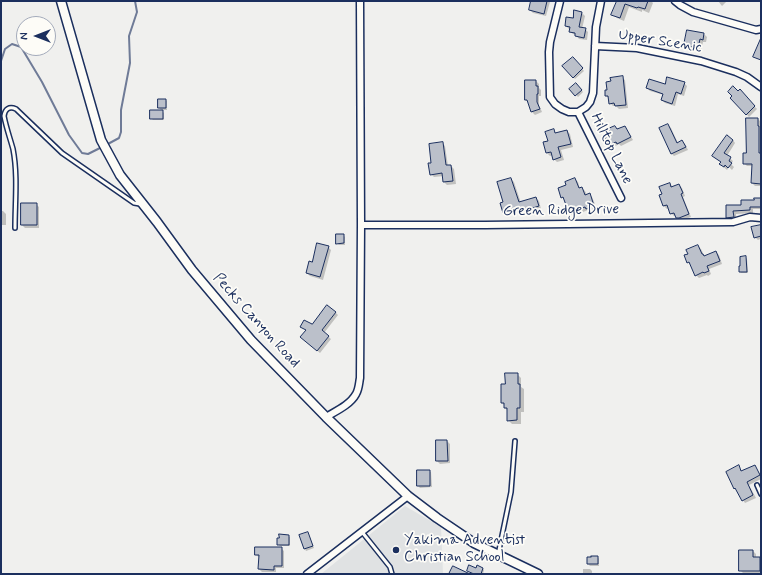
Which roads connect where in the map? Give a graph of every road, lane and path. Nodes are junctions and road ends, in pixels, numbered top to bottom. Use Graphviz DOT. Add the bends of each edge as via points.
graph roads {
  1 [pos="62,1"];
  2 [pos="360,1"];
  3 [pos="560,1"];
  4 [pos="601,1"];
  5 [pos="675,1"];
  6 [pos="761,29"];
  7 [pos="595,46"];
  8 [pos="761,87"];
  9 [pos="578,112"];
  10 [pos="621,198"];
  11 [pos="142,204"];
  12 [pos="761,218"];
  13 [pos="361,225"];
  14 [pos="15,228"];
  15 [pos="326,417"];
  16 [pos="515,441"];
  17 [pos="756,485"];
  18 [pos="761,494"];
  19 [pos="408,496"];
  20 [pos="362,532"];
  21 [pos="498,555"];
  22 [pos="307,574"];
  23 [pos="392,574"];
  24 [pos="538,574"];
  1 -- 11 [label="street, Pecks Canyon Road" via="101,140 120,175"];
  2 -- 13 [label="street"];
  3 -- 9 [label="street" via="550,42 550,97 562,109"];
  4 -- 7 [label="street, Upper Scenic"];
  5 -- 6 [label="street" via="693,12 756,30"];
  7 -- 8 [label="street, Upper Scenic" via="636,48 701,61 736,72"];
  7 -- 9 [label="street" via="593,93 590,102"];
  9 -- 10 [label="street, Hilltop Lane"];
  11 -- 14 [label="lane" via="134,203 62,153 12,107 7,108 4,116 14,157"];
  11 -- 15 [label="street, Pecks Canyon Road" via="192,270 251,340"];
  12 -- 13 [label="street, Green Ridge Drive" via="750,217 733,222"];
  13 -- 15 [label="street" via="358,389 349,403"];
  15 -- 19 [label="street, Pecks Canyon Road"];
  16 -- 21 [label="lane" via="511,492"];
  17 -- 18 [label="lane"];
  19 -- 20 [label="street"];
  19 -- 21 [label="street, Pecks Canyon Road" via="437,518"];
  20 -- 22 [label="street"];
  20 -- 23 [label="lane"];
  21 -- 24 [label="street, Pecks Canyon Road"];
}
